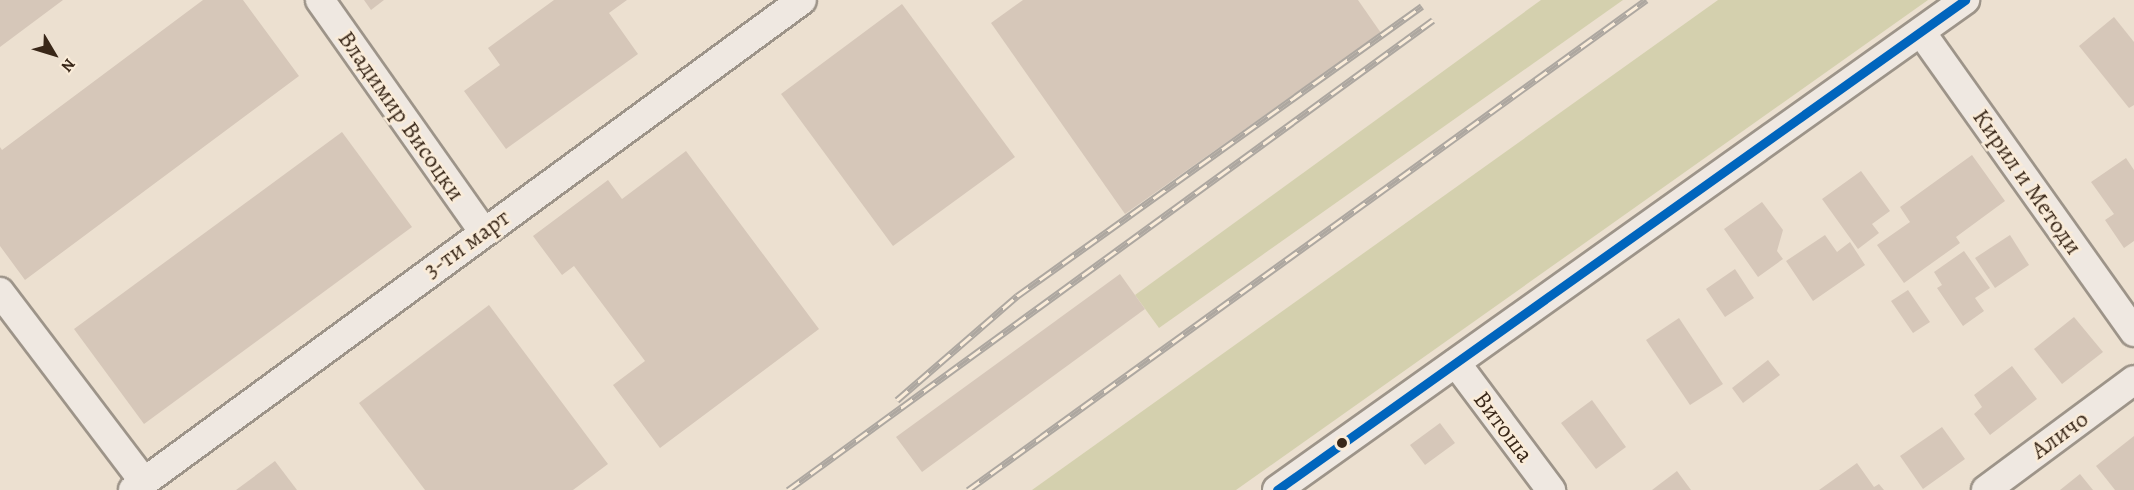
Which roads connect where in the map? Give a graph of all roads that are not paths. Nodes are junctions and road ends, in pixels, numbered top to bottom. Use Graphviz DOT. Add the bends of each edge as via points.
graph roads {
  1 [pos="320,0"];
  2 [pos="802,0"];
  3 [pos="1965,0"];
  4 [pos="1921,32"];
  5 [pos="483,231"];
  6 [pos="0,292"];
  7 [pos="2134,332"];
  8 [pos="1456,363"];
  9 [pos="2134,381"];
  10 [pos="138,486"];
  11 [pos="1277,490"];
  12 [pos="1551,490"];
  13 [pos="1986,490"];
  1 -- 5 [label="street, Владимир Висоцки"];
  2 -- 5 [label="street, 3-ти март"];
  3 -- 4 [label="street"];
  4 -- 7 [label="street, Кирил и Методи"];
  4 -- 8 [label="street"];
  5 -- 10 [label="street, 3-ти март"];
  6 -- 10 [label="street"];
  8 -- 11 [label="street"];
  8 -- 12 [label="street, Витоша"];
  9 -- 13 [label="street, Аличо"];
}
